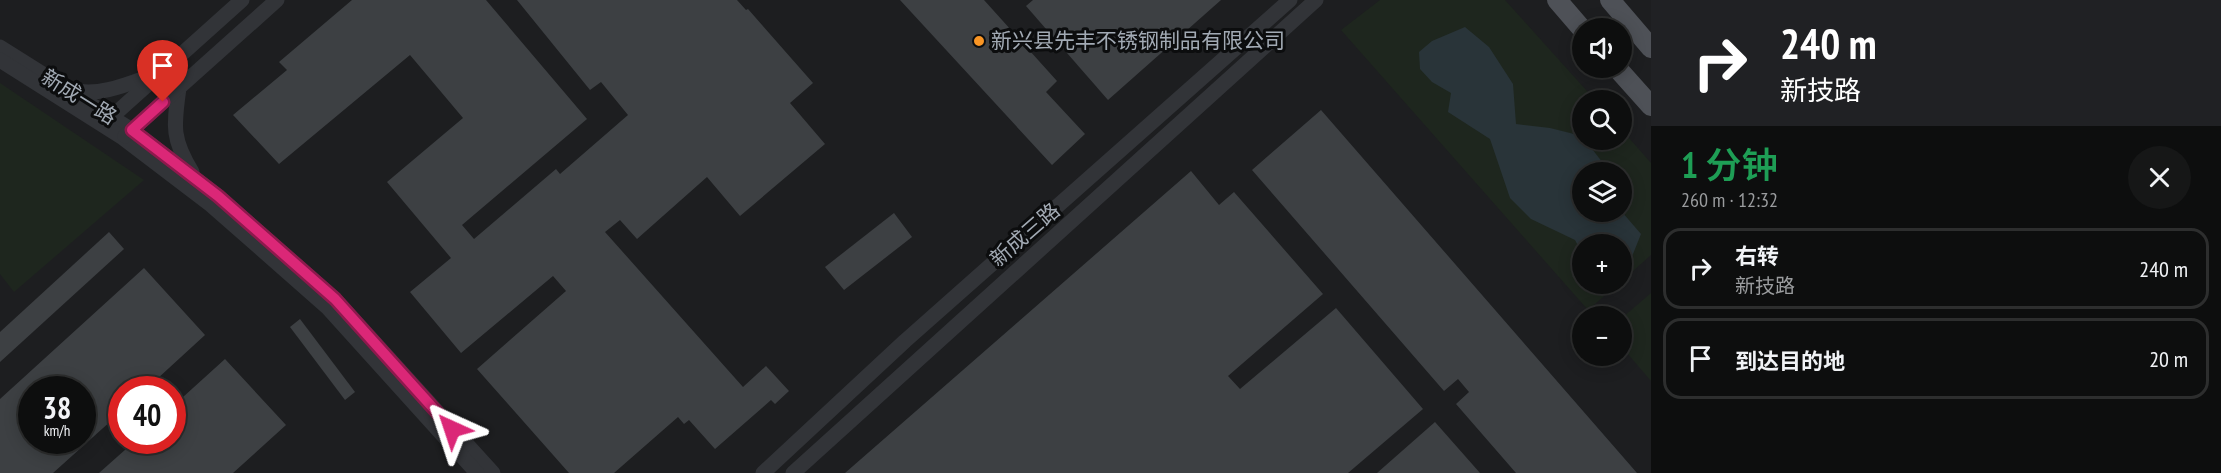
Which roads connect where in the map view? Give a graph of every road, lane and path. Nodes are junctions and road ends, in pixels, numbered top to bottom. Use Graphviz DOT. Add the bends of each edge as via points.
graph roads {
  1 [pos="242,0"];
  2 [pos="277,0"];
  3 [pos="1290,0"];
  4 [pos="1316,0"];
  5 [pos="1557,0"];
  6 [pos="1610,0"];
  7 [pos="1573,18"];
  8 [pos="0,47"];
  9 [pos="1651,48"];
  10 [pos="0,60"];
  11 [pos="161,72"];
  12 [pos="1626,78"];
  13 [pos="63,87"];
  14 [pos="179,88"];
  15 [pos="1651,106"];
  16 [pos="107,121"];
  17 [pos="127,134"];
  18 [pos="196,179"];
  19 [pos="477,473"];
  20 [pos="493,473"];
  21 [pos="763,473"];
  22 [pos="793,473"];
  1 -- 11 [label="street"];
  2 -- 14 [label="street"];
  3 -- 21 [label="street, 新成三路" via="905,341"];
  4 -- 22 [label="street, 新成三路"];
  5 -- 7 [label="main road"];
  6 -- 9 [label="main road"];
  8 -- 13 [label="street, 新成一路"];
  10 -- 16 [label="street, 新成一路"];
  11 -- 13 [label="street" via="117,88 83,93"];
  11 -- 16 [label="street"];
  12 -- 15 [label="main road"];
  13 -- 16 [label="street, 新成一路"];
  14 -- 17 [label="street"];
  14 -- 18 [label="street" via="174,126 181,154"];
  16 -- 17 [label="street, 新成一路"];
  17 -- 18 [label="street, 新成一路"];
  17 -- 19 [label="street, 新成一路" via="327,307"];
  18 -- 20 [label="street, 新成一路" via="335,299"];
}
